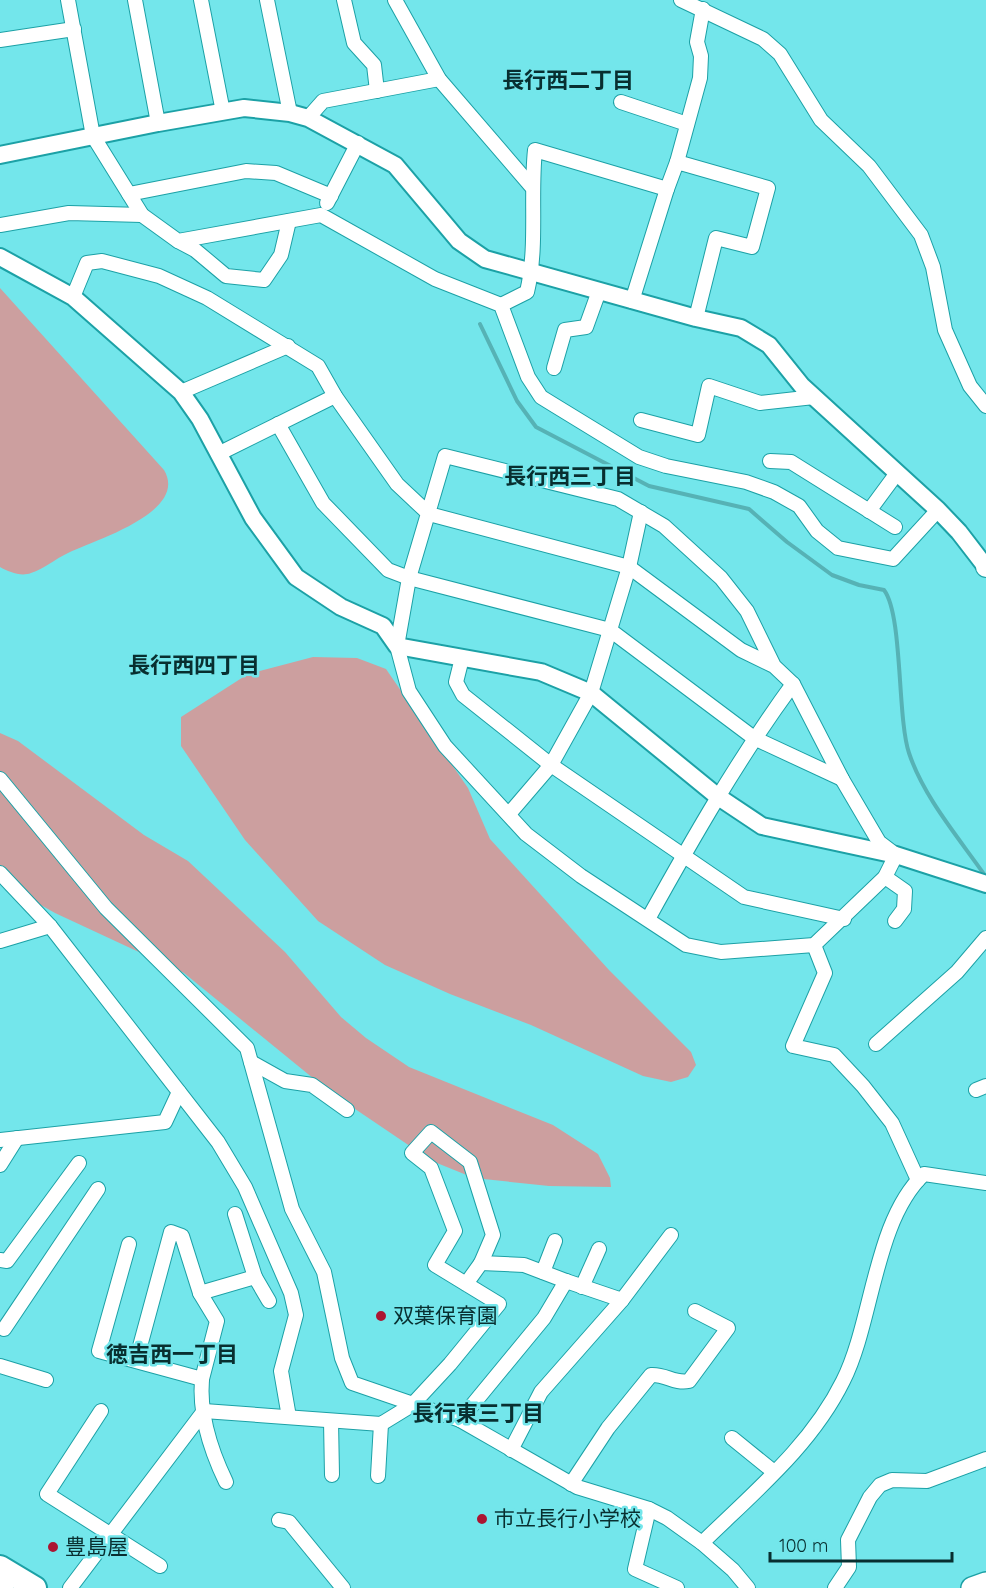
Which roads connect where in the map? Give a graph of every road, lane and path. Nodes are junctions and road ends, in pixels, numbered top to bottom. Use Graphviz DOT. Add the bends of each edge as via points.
graph roads {
  1 [pos="68,0"];
  2 [pos="135,0"];
  3 [pos="201,0"];
  4 [pos="269,0"];
  5 [pos="344,0"];
  6 [pos="395,0"];
  7 [pos="681,0"];
  8 [pos="703,9"];
  9 [pos="74,29"];
  10 [pos="0,40"];
  11 [pos="440,79"];
  12 [pos="377,91"];
  13 [pos="621,102"];
  14 [pos="223,112"];
  15 [pos="290,113"];
  16 [pos="308,118"];
  17 [pos="158,123"];
  18 [pos="687,124"];
  19 [pos="93,136"];
  20 [pos="358,143"];
  21 [pos="0,154"];
  22 [pos="676,162"];
  23 [pos="531,186"];
  24 [pos="667,189"];
  25 [pos="129,194"];
  26 [pos="331,196"];
  27 [pos="142,214"];
  28 [pos="321,215"];
  29 [pos="289,221"];
  30 [pos="0,225"];
  31 [pos="178,242"];
  32 [pos="0,256"];
  33 [pos="532,272"];
  34 [pos="599,291"];
  35 [pos="73,297"];
  36 [pos="632,301"];
  37 [pos="501,305"];
  38 [pos="696,318"];
  39 [pos="288,346"];
  40 [pos="554,368"];
  41 [pos="181,392"];
  42 [pos="335,396"];
  43 [pos="813,397"];
  44 [pos="986,406"];
  45 [pos="641,420"];
  46 [pos="278,424"];
  47 [pos="219,454"];
  48 [pos="770,461"];
  49 [pos="897,473"];
  50 [pos="938,510"];
  51 [pos="869,511"];
  52 [pos="641,512"];
  53 [pos="429,514"];
  54 [pos="895,527"];
  55 [pos="986,566"];
  56 [pos="629,567"];
  57 [pos="409,578"];
  58 [pos="610,630"];
  59 [pos="397,646"];
  60 [pos="462,658"];
  61 [pos="774,666"];
  62 [pos="794,684"];
  63 [pos="591,693"];
  64 [pos="754,738"];
  65 [pos="551,765"];
  66 [pos="0,779"];
  67 [pos="842,779"];
  68 [pos="717,796"];
  69 [pos="509,814"];
  70 [pos="896,855"];
  71 [pos="683,856"];
  72 [pos="0,873"];
  73 [pos="885,877"];
  74 [pos="986,885"];
  75 [pos="648,919"];
  76 [pos="844,920"];
  77 [pos="895,921"];
  78 [pos="50,926"];
  79 [pos="986,938"];
  80 [pos="0,941"];
  81 [pos="814,945"];
  82 [pos="876,1044"];
  83 [pos="251,1062"];
  84 [pos="179,1092"];
  85 [pos="347,1110"];
  86 [pos="17,1138"];
  87 [pos="0,1140"];
  88 [pos="79,1163"];
  89 [pos="0,1165"];
  90 [pos="918,1180"];
  91 [pos="986,1183"];
  92 [pos="98,1189"];
  93 [pos="235,1214"];
  94 [pos="671,1235"];
  95 [pos="555,1241"];
  96 [pos="129,1244"];
  97 [pos="599,1249"];
  98 [pos="0,1260"];
  99 [pos="481,1263"];
  100 [pos="543,1272"];
  101 [pos="255,1277"];
  102 [pos="566,1281"];
  103 [pos="466,1284"];
  104 [pos="582,1287"];
  105 [pos="200,1293"];
  106 [pos="622,1300"];
  107 [pos="269,1301"];
  108 [pos="695,1311"];
  109 [pos="1,1332"];
  110 [pos="136,1361"];
  111 [pos="0,1366"];
  112 [pos="202,1379"];
  113 [pos="46,1380"];
  114 [pos="412,1405"];
  115 [pos="101,1411"];
  116 [pos="204,1411"];
  117 [pos="289,1417"];
  118 [pos="331,1420"];
  119 [pos="460,1420"];
  120 [pos="381,1424"];
  121 [pos="732,1438"];
  122 [pos="511,1450"];
  123 [pos="986,1459"];
  124 [pos="774,1472"];
  125 [pos="332,1475"];
  126 [pos="378,1476"];
  127 [pos="226,1482"];
  128 [pos="571,1484"];
  129 [pos="649,1509"];
  130 [pos="279,1520"];
  131 [pos="111,1535"];
  132 [pos="702,1543"];
  133 [pos="160,1566"];
  134 [pos="0,1567"];
  135 [pos="986,1583"];
  136 [pos="34,1588"];
  137 [pos="70,1588"];
  138 [pos="343,1588"];
  139 [pos="677,1588"];
  140 [pos="748,1588"];
  141 [pos="835,1588"];
  142 [pos="972,1588"];
  1 -- 9 [label="street"];
  2 -- 17 [label="street"];
  3 -- 14 [label="street"];
  4 -- 15 [label="street"];
  5 -- 12 [label="street" via="354,43 374,64"];
  6 -- 11 [label="street"];
  7 -- 8 [label="street"];
  8 -- 18 [label="street" via="697,42 700,78"];
  8 -- 44 [label="street" via="763,39 780,54 821,120 869,166 921,235 933,267 945,330 970,386"];
  9 -- 10 [label="street"];
  9 -- 19 [label="street"];
  11 -- 12 [label="street"];
  11 -- 23 [label="street"];
  12 -- 16 [label="street" via="323,101"];
  13 -- 18 [label="street"];
  14 -- 15 [label="street" via="244,108"];
  14 -- 17 [label="street"];
  15 -- 16 [label="street"];
  16 -- 20 [label="street"];
  17 -- 19 [label="street"];
  18 -- 22 [label="street"];
  19 -- 21 [label="street"];
  19 -- 25 [label="street"];
  20 -- 26 [label="street"];
  20 -- 33 [label="street" via="395,165 459,241 485,259"];
  22 -- 24 [label="street"];
  22 -- 38 [label="street" via="768,188 752,247 716,238"];
  23 -- 24 [label="street" via="535,150"];
  23 -- 33 [label="street"];
  24 -- 36 [label="street"];
  25 -- 26 [label="street" via="246,171 276,173"];
  25 -- 27 [label="street"];
  26 -- 28 [label="street"];
  27 -- 30 [label="street" via="69,213"];
  27 -- 31 [label="street"];
  28 -- 29 [label="street"];
  28 -- 37 [label="street" via="435,279"];
  29 -- 31 [label="street"];
  29 -- 31 [label="street" via="281,255 264,280 226,276 195,250"];
  32 -- 35 [label="street"];
  33 -- 34 [label="street"];
  33 -- 37 [label="street" via="527,292"];
  34 -- 36 [label="street"];
  34 -- 40 [label="street" via="586,327 565,330"];
  35 -- 39 [label="street" via="87,263 102,261 159,276 207,298"];
  35 -- 41 [label="street"];
  36 -- 38 [label="street"];
  37 -- 50 [label="street" via="528,377 541,397 639,457 774,492 799,506 817,531 838,548 855,553 893,559"];
  38 -- 43 [label="street" via="741,328 769,345"];
  39 -- 41 [label="street"];
  39 -- 42 [label="street" via="318,366"];
  41 -- 47 [label="street"];
  42 -- 46 [label="street"];
  42 -- 53 [label="street" via="397,484"];
  43 -- 45 [label="street" via="760,403 709,386 698,435"];
  43 -- 49 [label="street"];
  46 -- 47 [label="street"];
  46 -- 57 [label="street" via="323,503 388,570"];
  47 -- 59 [label="street" via="253,518 296,577 341,607 383,626"];
  48 -- 51 [label="street" via="790,462"];
  49 -- 50 [label="street"];
  49 -- 51 [label="street"];
  50 -- 55 [label="street"];
  51 -- 54 [label="street"];
  52 -- 53 [label="street" via="618,499 445,456"];
  52 -- 56 [label="street"];
  52 -- 61 [label="street" via="663,526 721,578 747,611"];
  53 -- 56 [label="street"];
  53 -- 57 [label="street"];
  56 -- 58 [label="street"];
  56 -- 61 [label="street" via="741,650"];
  57 -- 58 [label="street"];
  57 -- 59 [label="street"];
  58 -- 63 [label="street"];
  58 -- 64 [label="street"];
  59 -- 60 [label="street"];
  59 -- 69 [label="street" via="409,690 445,746"];
  60 -- 63 [label="street" via="541,672"];
  60 -- 65 [label="street" via="456,682 462,695"];
  61 -- 62 [label="street"];
  62 -- 64 [label="street"];
  62 -- 67 [label="street"];
  63 -- 65 [label="street"];
  63 -- 68 [label="street"];
  64 -- 67 [label="street"];
  64 -- 68 [label="street"];
  65 -- 69 [label="street"];
  65 -- 71 [label="street"];
  66 -- 83 [label="street" via="106,908 247,1048"];
  67 -- 70 [label="street" via="879,842"];
  68 -- 70 [label="street" via="762,826"];
  68 -- 71 [label="street"];
  69 -- 75 [label="street" via="526,834 581,876"];
  70 -- 73 [label="street"];
  70 -- 74 [label="street"];
  71 -- 75 [label="street"];
  71 -- 76 [label="street" via="744,897"];
  72 -- 78 [label="street"];
  73 -- 76 [label="street"];
  73 -- 77 [label="street" via="905,891 903,909"];
  75 -- 81 [label="street" via="686,945 721,952"];
  76 -- 81 [label="street"];
  78 -- 80 [label="street"];
  78 -- 84 [label="street"];
  79 -- 82 [label="street" via="957,972"];
  81 -- 90 [label="street" via="825,973 793,1046 834,1055 856,1078 892,1123"];
  83 -- 85 [label="street" via="285,1081 312,1085"];
  83 -- 114 [label="street" via="292,1209 324,1272 342,1358 352,1383"];
  84 -- 86 [label="street" via="165,1122"];
  84 -- 117 [label="street" via="218,1142 245,1187 291,1293 296,1315 281,1371"];
  86 -- 87 [label="street"];
  86 -- 89 [label="street"];
  88 -- 98 [label="street" via="7,1261"];
  90 -- 91 [label="street" via="924,1174"];
  90 -- 124 [label="street" via="901,1206 877,1265 844,1379 809,1435"];
  92 -- 109 [label="street"];
  93 -- 101 [label="street"];
  94 -- 106 [label="street"];
  95 -- 100 [label="street"];
  96 -- 110 [label="street" via="99,1351"];
  97 -- 104 [label="street"];
  99 -- 100 [label="street" via="524,1265"];
  99 -- 103 [label="street"];
  99 -- 103 [label="street" via="493,1235 470,1162 431,1132 412,1153 431,1168 455,1231 435,1265"];
  100 -- 102 [label="street"];
  101 -- 105 [label="street"];
  101 -- 107 [label="street"];
  102 -- 104 [label="street"];
  102 -- 119 [label="street" via="544,1318"];
  103 -- 114 [label="street" via="499,1304"];
  104 -- 106 [label="street"];
  105 -- 110 [label="street" via="182,1236 171,1232"];
  105 -- 112 [label="street" via="217,1321"];
  106 -- 122 [label="street" via="541,1392"];
  108 -- 128 [label="street" via="728,1328 689,1382 678,1383 663,1374 651,1375 608,1428"];
  110 -- 112 [label="street"];
  111 -- 113 [label="street"];
  112 -- 116 [label="street" via="200,1400"];
  114 -- 119 [label="street"];
  114 -- 120 [label="street"];
  115 -- 131 [label="street" via="47,1494"];
  116 -- 117 [label="street"];
  116 -- 127 [label="street" via="210,1449"];
  116 -- 131 [label="street"];
  117 -- 118 [label="street"];
  118 -- 120 [label="street"];
  118 -- 125 [label="street"];
  119 -- 122 [label="street"];
  120 -- 126 [label="street"];
  121 -- 124 [label="street"];
  122 -- 128 [label="street"];
  123 -- 141 [label="street" via="927,1480 892,1480 879,1485 848,1540 849,1567"];
  124 -- 132 [label="street"];
  128 -- 129 [label="street"];
  129 -- 132 [label="street"];
  129 -- 139 [label="street" via="636,1569"];
  130 -- 138 [label="street" via="289,1522"];
  131 -- 133 [label="street"];
  131 -- 137 [label="street"];
  132 -- 140 [label="street"];
  134 -- 136 [label="highway"];
  135 -- 142 [label="main road"];
}
